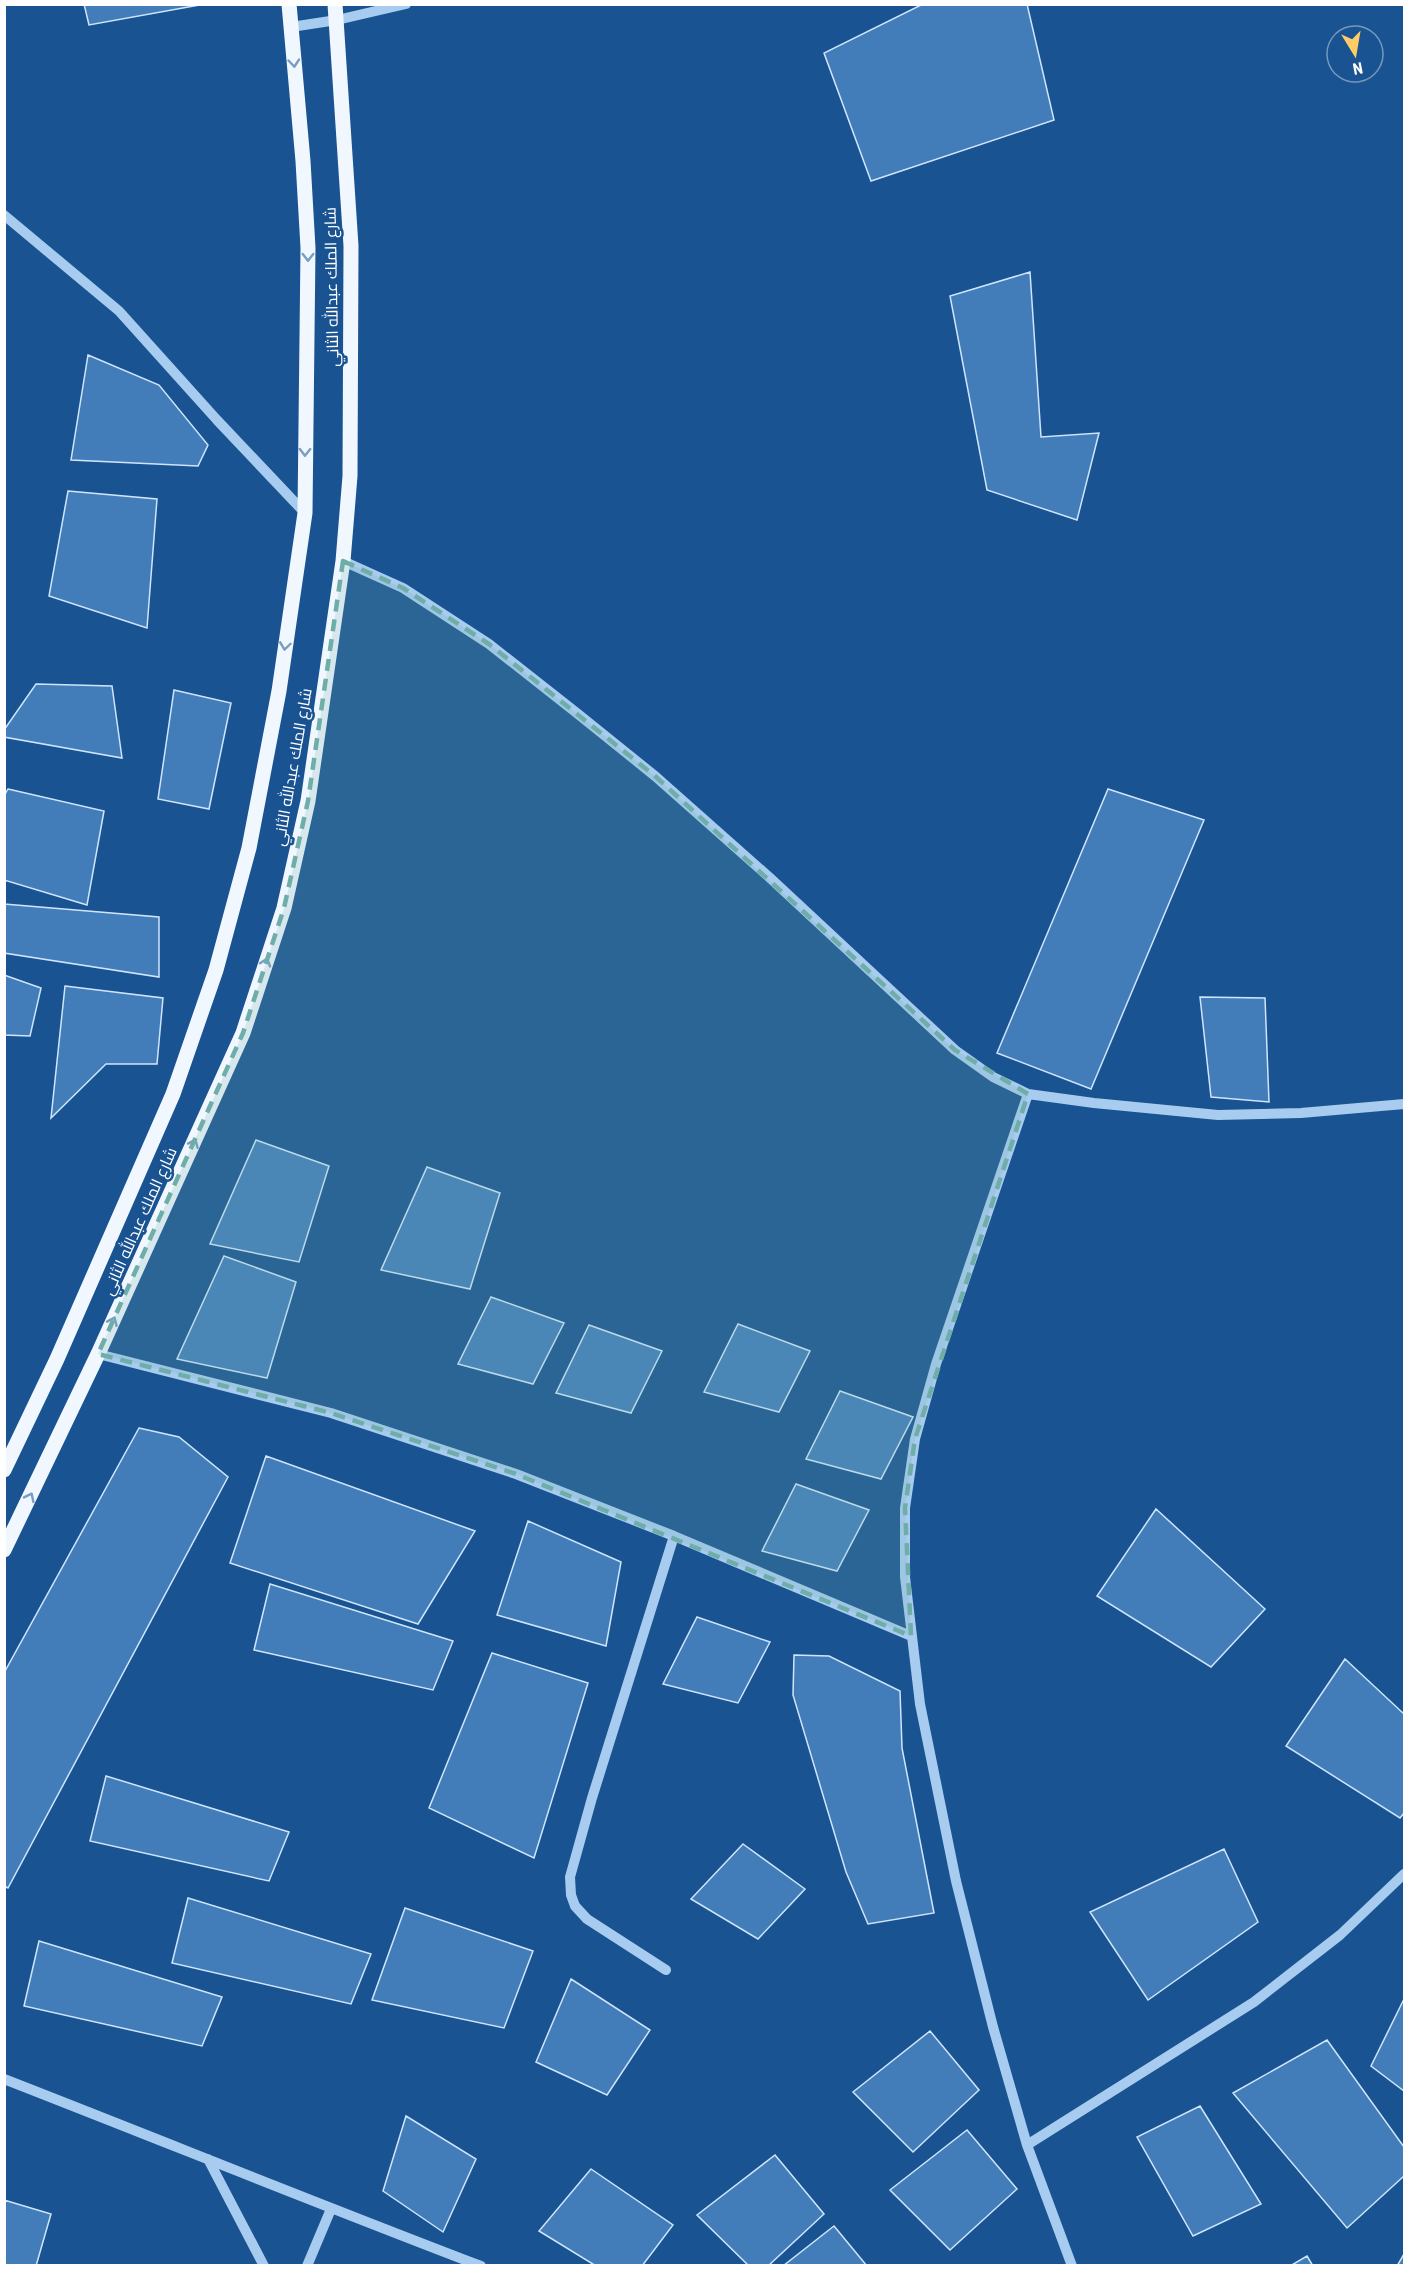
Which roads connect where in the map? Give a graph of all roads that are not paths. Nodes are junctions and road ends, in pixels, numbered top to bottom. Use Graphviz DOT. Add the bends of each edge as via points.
graph roads {
  1 [pos="288,4"];
  2 [pos="335,4"];
  3 [pos="406,4"];
  4 [pos="337,21"];
  5 [pos="291,27"];
  6 [pos="4,215"];
  7 [pos="305,513"];
  8 [pos="343,561"];
  9 [pos="1028,1094"];
  10 [pos="1404,1104"];
  11 [pos="98,1354"];
  12 [pos="4,1470"];
  13 [pos="674,1536"];
  14 [pos="4,1550"];
  15 [pos="911,1636"];
  16 [pos="1404,1874"];
  17 [pos="666,1970"];
  18 [pos="4,2079"];
  19 [pos="1027,2145"];
  20 [pos="208,2158"];
  21 [pos="331,2209"];
  22 [pos="264,2265"];
  23 [pos="307,2265"];
  24 [pos="481,2265"];
  25 [pos="1072,2265"];
  1 -- 5 [label="main road, شارع الملك عبدالله الثاني"];
  2 -- 4 [label="main road, شارع الملك عبدالله الثاني"];
  3 -- 4 [label="street"];
  4 -- 5 [label="street"];
  4 -- 8 [label="main road, شارع الملك عبدالله الثاني" via="351,246 350,476"];
  5 -- 7 [label="main road, شارع الملك عبدالله الثاني, one-way" via="308,248"];
  6 -- 7 [label="street" via="119,311"];
  7 -- 12 [label="main road, شارع الملك عبدالله الثاني, one-way" via="279,691 249,848 216,970 173,1094"];
  8 -- 9 [label="street" via="403,588 489,644 655,776 955,1050 993,1077"];
  11 -- 8 [label="main road, شارع الملك عبدالله الثاني, one-way" via="243,1033 284,908 308,801"];
  9 -- 10 [label="street" via="1218,1114 1257,1115"];
  9 -- 15 [label="street" via="936,1364 915,1439 905,1508 905,1578"];
  11 -- 13 [label="street" via="332,1413 516,1474"];
  14 -- 11 [label="main road, شارع الملك عبدالله الثاني, one-way"];
  13 -- 15 [label="street"];
  13 -- 17 [label="street" via="570,1877 575,1906 587,1919"];
  15 -- 19 [label="street" via="920,1704 956,1881"];
  16 -- 19 [label="street" via="1340,1935 1254,2002"];
  18 -- 20 [label="street"];
  19 -- 25 [label="street"];
  20 -- 21 [label="street"];
  20 -- 22 [label="street"];
  21 -- 23 [label="street"];
  21 -- 24 [label="street"];
}
